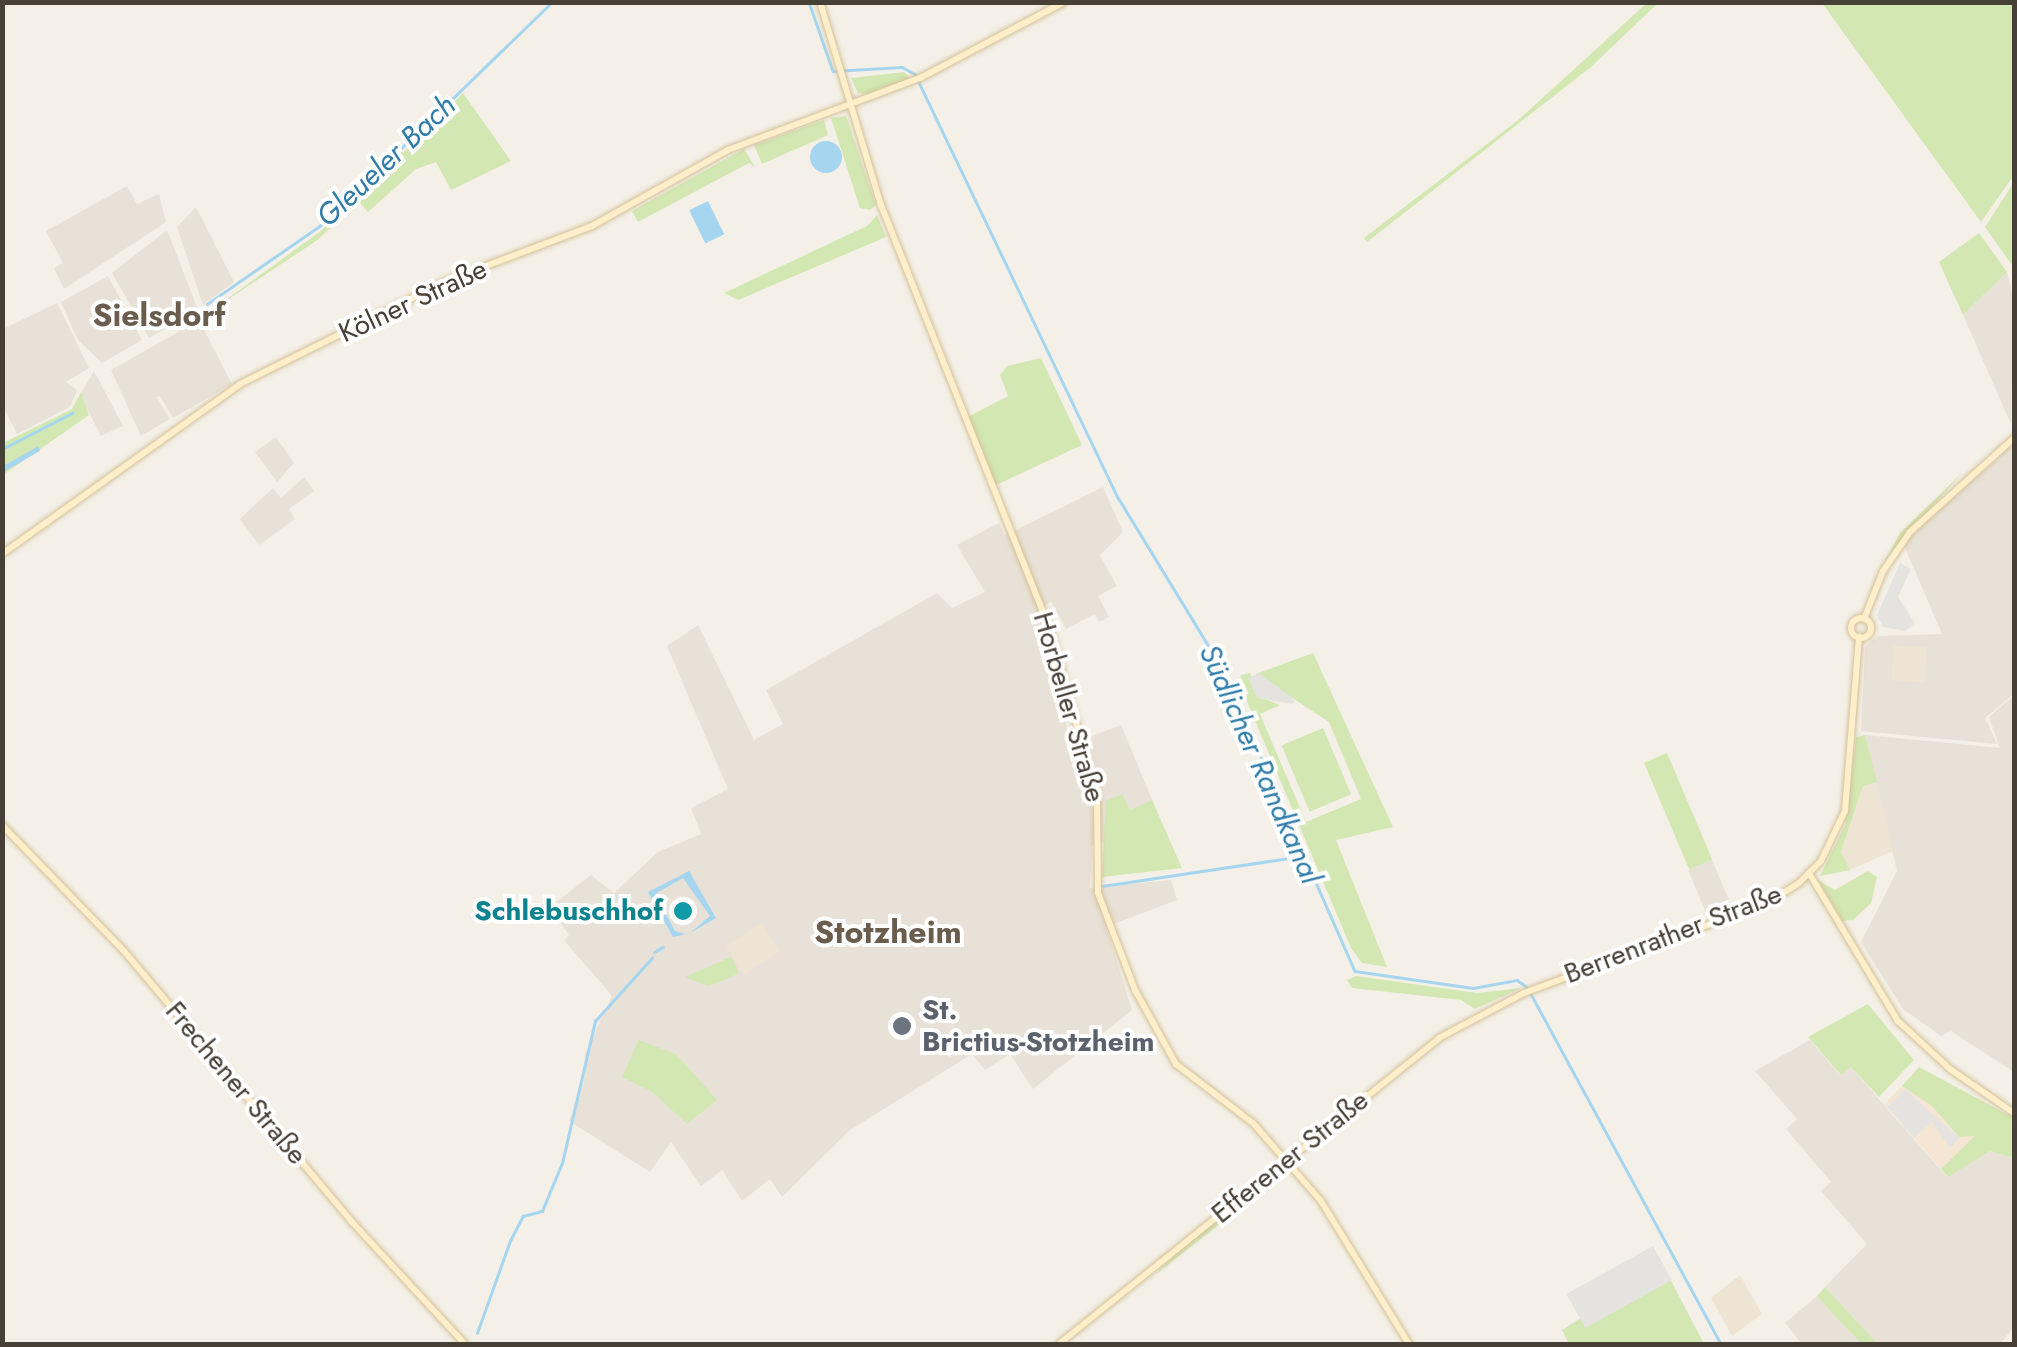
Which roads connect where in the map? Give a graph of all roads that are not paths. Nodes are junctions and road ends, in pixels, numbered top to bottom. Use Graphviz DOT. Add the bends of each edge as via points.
graph roads {
  1 [pos="820,2"];
  2 [pos="1064,2"];
  3 [pos="854,104"];
  4 [pos="2014,438"];
  5 [pos="2,554"];
  6 [pos="1864,618"];
  7 [pos="1859,637"];
  8 [pos="2,825"];
  9 [pos="1809,873"];
  10 [pos="1534,989"];
  11 [pos="2014,1113"];
  12 [pos="1287,1161"];
  13 [pos="465,1344"];
  14 [pos="1058,1344"];
  15 [pos="1409,1344"];
  1 -- 3 [label="street, Horbeller Straße"];
  2 -- 3 [label="street, Kölner Straße" via="922,78"];
  3 -- 5 [label="street, Kölner Straße" via="738,146 592,226 449,280 240,384"];
  3 -- 12 [label="street, Horbeller Straße" via="882,205 1051,632 1097,799 1098,893 1135,990 1168,1054 1253,1123"];
  4 -- 6 [label="street" via="1910,532 1883,571"];
  6 -- 7 [label="street" via="1870,630"];
  6 -- 7 [label="street" via="1852,624"];
  7 -- 9 [label="street" via="1845,810"];
  8 -- 13 [label="street, Frechener Straße" via="124,951 351,1221"];
  9 -- 10 [label="street, Berrenrather Straße" via="1767,903"];
  9 -- 11 [label="street" via="1907,1031"];
  10 -- 12 [label="street, Efferener Straße" via="1439,1038"];
  12 -- 14 [label="street, Efferener Straße"];
  12 -- 15 [label="street, Horbeller Straße" via="1348,1238"];
}
